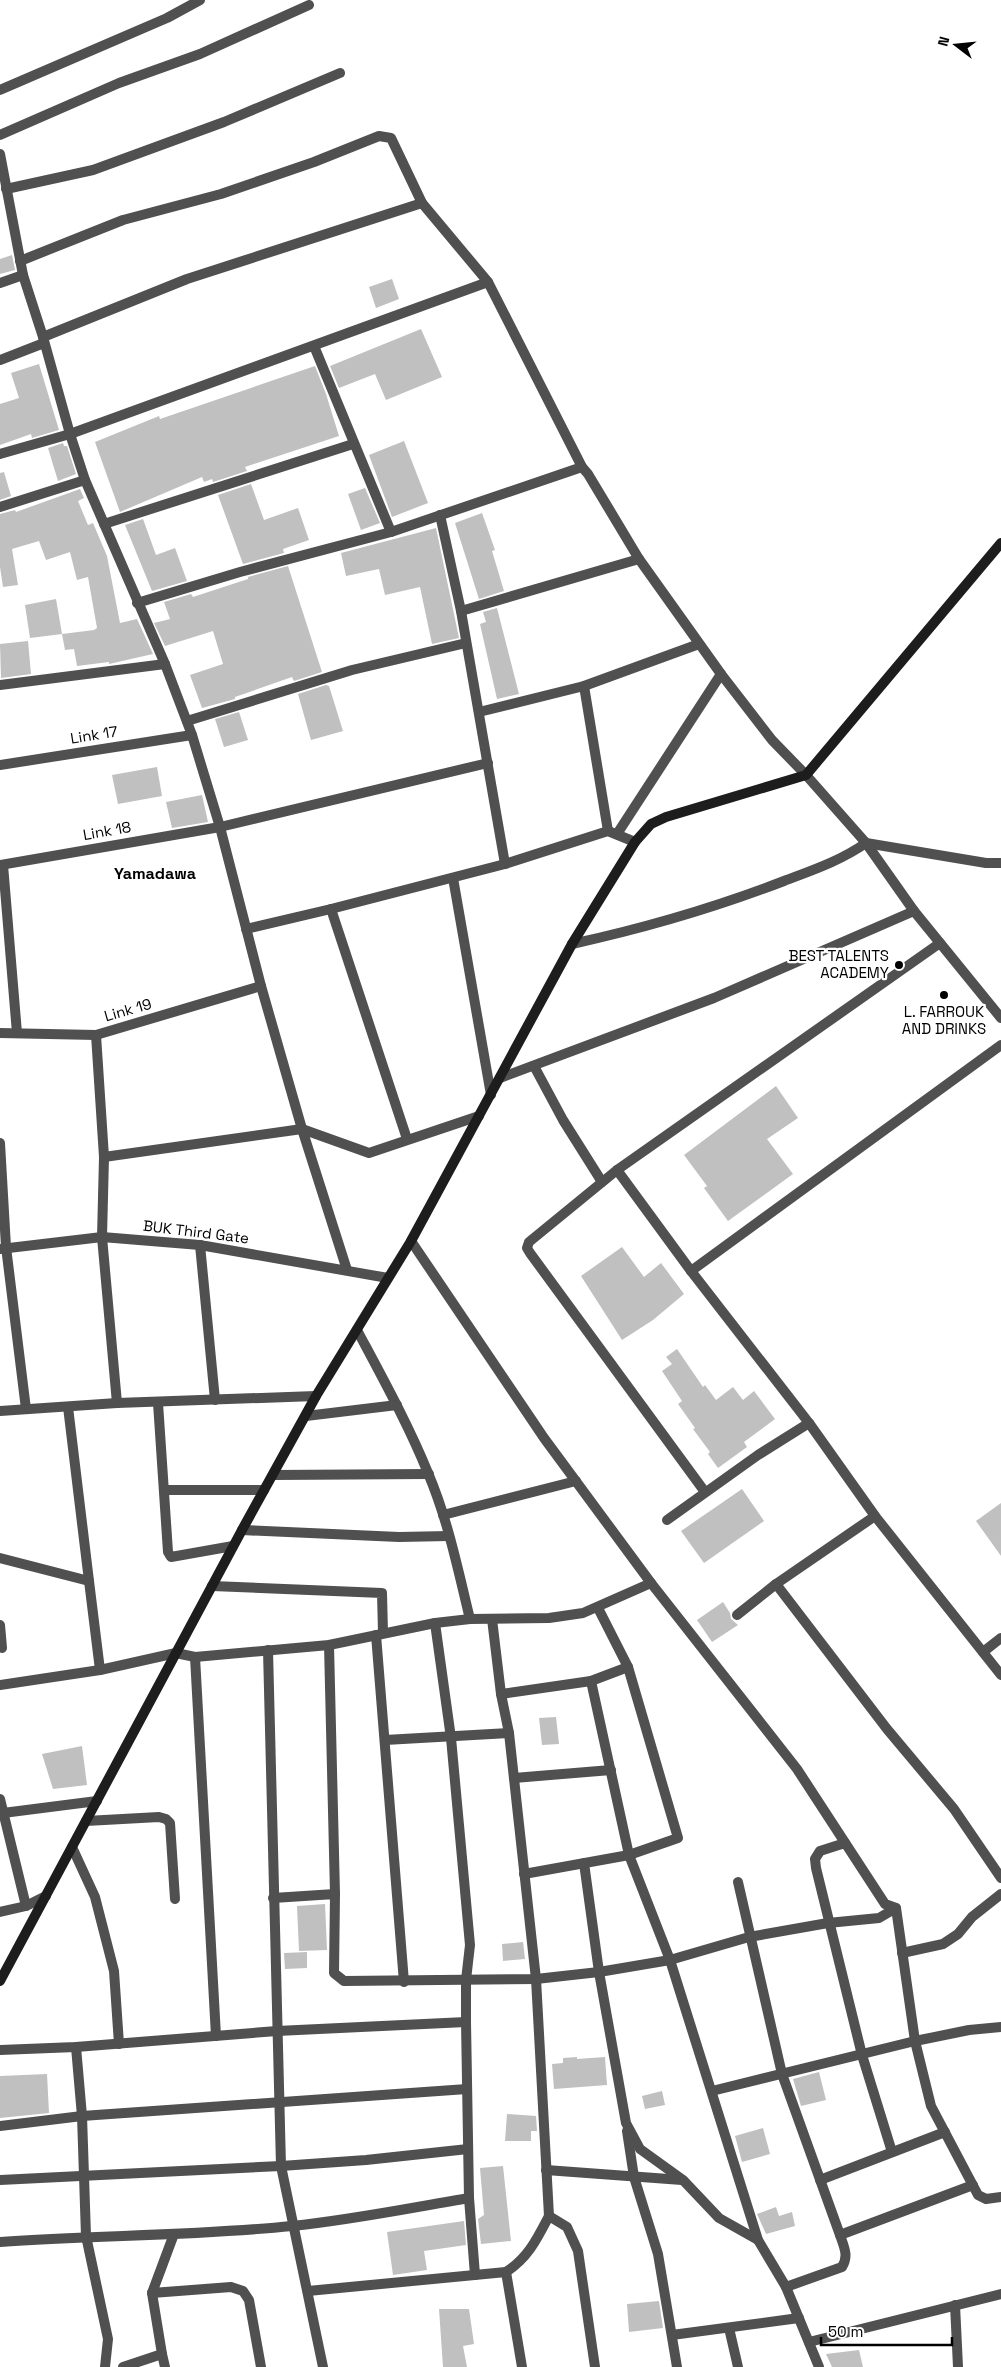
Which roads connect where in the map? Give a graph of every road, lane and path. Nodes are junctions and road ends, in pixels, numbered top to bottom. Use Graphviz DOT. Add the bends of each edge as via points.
graph roads {
  1 [pos="200,0"];
  2 [pos="309,5"];
  3 [pos="340,73"];
  4 [pos="0,90"];
  5 [pos="0,135"];
  6 [pos="0,154"];
  7 [pos="6,189"];
  8 [pos="422,203"];
  9 [pos="4,209"];
  10 [pos="20,261"];
  11 [pos="23,276"];
  12 [pos="488,282"];
  13 [pos="0,283"];
  14 [pos="44,340"];
  15 [pos="314,346"];
  16 [pos="0,360"];
  17 [pos="70,434"];
  18 [pos="353,444"];
  19 [pos="0,454"];
  20 [pos="582,467"];
  21 [pos="85,480"];
  22 [pos="0,507"];
  23 [pos="440,515"];
  24 [pos="104,524"];
  25 [pos="391,532"];
  26 [pos="1001,543"];
  27 [pos="639,559"];
  28 [pos="137,603"];
  29 [pos="461,610"];
  30 [pos="466,643"];
  31 [pos="699,644"];
  32 [pos="165,664"];
  33 [pos="721,674"];
  34 [pos="0,685"];
  35 [pos="584,686"];
  36 [pos="479,712"];
  37 [pos="187,720"];
  38 [pos="192,735"];
  39 [pos="488,763"];
  40 [pos="0,765"];
  41 [pos="806,775"];
  42 [pos="220,827"];
  43 [pos="613,832"];
  44 [pos="634,842"];
  45 [pos="866,842"];
  46 [pos="1001,863"];
  47 [pos="505,864"];
  48 [pos="2,865"];
  49 [pos="453,878"];
  50 [pos="331,909"];
  51 [pos="914,911"];
  52 [pos="246,929"];
  53 [pos="940,943"];
  54 [pos="572,944"];
  55 [pos="261,986"];
  56 [pos="1001,1018"];
  57 [pos="0,1033"];
  58 [pos="17,1033"];
  59 [pos="96,1035"];
  60 [pos="1001,1045"];
  61 [pos="534,1066"];
  62 [pos="500,1078"];
  63 [pos="491,1095"];
  64 [pos="479,1116"];
  65 [pos="302,1129"];
  66 [pos="407,1139"];
  67 [pos="0,1143"];
  68 [pos="104,1157"];
  69 [pos="617,1170"];
  70 [pos="602,1182"];
  71 [pos="102,1237"];
  72 [pos="410,1241"];
  73 [pos="200,1246"];
  74 [pos="3,1248"];
  75 [pos="347,1270"];
  76 [pos="691,1270"];
  77 [pos="388,1278"];
  78 [pos="357,1330"];
  79 [pos="316,1396"];
  80 [pos="215,1400"];
  81 [pos="158,1403"];
  82 [pos="117,1404"];
  83 [pos="396,1405"];
  84 [pos="68,1406"];
  85 [pos="26,1409"];
  86 [pos="0,1411"];
  87 [pos="306,1416"];
  88 [pos="809,1423"];
  89 [pos="429,1474"];
  90 [pos="273,1475"];
  91 [pos="576,1481"];
  92 [pos="164,1490"];
  93 [pos="264,1490"];
  94 [pos="705,1492"];
  95 [pos="443,1515"];
  96 [pos="875,1516"];
  97 [pos="667,1520"];
  98 [pos="242,1530"];
  99 [pos="450,1536"];
  100 [pos="233,1546"];
  101 [pos="0,1558"];
  102 [pos="89,1581"];
  103 [pos="651,1583"];
  104 [pos="776,1584"];
  105 [pos="212,1586"];
  106 [pos="598,1608"];
  107 [pos="737,1615"];
  108 [pos="470,1619"];
  109 [pos="492,1619"];
  110 [pos="436,1623"];
  111 [pos="0,1625"];
  112 [pos="380,1634"];
  113 [pos="1001,1638"];
  114 [pos="329,1645"];
  115 [pos="2,1648"];
  116 [pos="268,1650"];
  117 [pos="983,1652"];
  118 [pos="176,1653"];
  119 [pos="196,1657"];
  120 [pos="628,1667"];
  121 [pos="100,1670"];
  122 [pos="1001,1675"];
  123 [pos="591,1681"];
  124 [pos="0,1685"];
  125 [pos="501,1694"];
  126 [pos="509,1733"];
  127 [pos="451,1738"];
  128 [pos="385,1740"];
  129 [pos="611,1770"];
  130 [pos="514,1778"];
  131 [pos="0,1799"];
  132 [pos="97,1801"];
  133 [pos="3,1812"];
  134 [pos="86,1821"];
  135 [pos="845,1843"];
  136 [pos="72,1847"];
  137 [pos="629,1855"];
  138 [pos="584,1863"];
  139 [pos="524,1874"];
  140 [pos="1001,1878"];
  141 [pos="738,1882"];
  142 [pos="336,1894"];
  143 [pos="1001,1895"];
  144 [pos="46,1896"];
  145 [pos="273,1898"];
  146 [pos="175,1899"];
  147 [pos="26,1906"];
  148 [pos="896,1908"];
  149 [pos="0,1912"];
  150 [pos="828,1923"];
  151 [pos="749,1937"];
  152 [pos="902,1953"];
  153 [pos="670,1960"];
  154 [pos="599,1972"];
  155 [pos="1,1979"];
  156 [pos="536,1979"];
  157 [pos="466,1980"];
  158 [pos="404,1982"];
  159 [pos="466,2022"];
  160 [pos="1001,2027"];
  161 [pos="277,2031"];
  162 [pos="216,2036"];
  163 [pos="915,2041"];
  164 [pos="119,2044"];
  165 [pos="76,2047"];
  166 [pos="0,2050"];
  167 [pos="862,2054"];
  168 [pos="782,2074"];
  169 [pos="467,2089"];
  170 [pos="712,2091"];
  171 [pos="280,2103"];
  172 [pos="82,2116"];
  173 [pos="626,2123"];
  174 [pos="0,2126"];
  175 [pos="945,2132"];
  176 [pos="468,2149"];
  177 [pos="892,2152"];
  178 [pos="281,2166"];
  179 [pos="546,2170"];
  180 [pos="84,2175"];
  181 [pos="634,2176"];
  182 [pos="0,2180"];
  183 [pos="683,2180"];
  184 [pos="820,2180"];
  185 [pos="973,2185"];
  186 [pos="1001,2197"];
  187 [pos="468,2198"];
  188 [pos="549,2216"];
  189 [pos="295,2226"];
  190 [pos="174,2234"];
  191 [pos="840,2235"];
  192 [pos="86,2236"];
  193 [pos="758,2240"];
  194 [pos="0,2242"];
  195 [pos="506,2272"];
  196 [pos="475,2275"];
  197 [pos="786,2287"];
  198 [pos="308,2291"];
  199 [pos="152,2293"];
  200 [pos="1001,2294"];
  201 [pos="955,2305"];
  202 [pos="799,2318"];
  203 [pos="729,2328"];
  204 [pos="672,2335"];
  205 [pos="809,2342"];
  206 [pos="162,2354"];
  207 [pos="105,2367"];
  208 [pos="123,2367"];
  209 [pos="165,2367"];
  210 [pos="261,2367"];
  211 [pos="323,2367"];
  212 [pos="522,2367"];
  213 [pos="595,2367"];
  214 [pos="677,2367"];
  215 [pos="738,2367"];
  216 [pos="819,2367"];
  217 [pos="958,2367"];
  1 -- 4 [label="street" via="167,18"];
  2 -- 5 [label="street" via="200,54 119,83"];
  3 -- 7 [label="street" via="224,122 93,170"];
  6 -- 7 [label="street"];
  7 -- 9 [label="street"];
  8 -- 10 [label="street" via="391,138 379,136 221,194 123,220"];
  8 -- 12 [label="street"];
  8 -- 14 [label="street" via="187,279"];
  9 -- 10 [label="street"];
  10 -- 11 [label="street"];
  11 -- 13 [label="street"];
  11 -- 14 [label="street"];
  12 -- 15 [label="street"];
  12 -- 20 [label="street"];
  14 -- 16 [label="street"];
  14 -- 17 [label="street"];
  15 -- 17 [label="street"];
  15 -- 18 [label="street"];
  17 -- 19 [label="street"];
  17 -- 21 [label="street"];
  18 -- 24 [label="street"];
  18 -- 25 [label="street"];
  20 -- 23 [label="street"];
  20 -- 27 [label="street"];
  21 -- 22 [label="street"];
  21 -- 24 [label="street"];
  23 -- 25 [label="street"];
  23 -- 29 [label="street"];
  24 -- 28 [label="street"];
  25 -- 28 [label="street"];
  26 -- 41 [label="street"];
  27 -- 29 [label="street"];
  27 -- 31 [label="street"];
  28 -- 32 [label="street"];
  29 -- 30 [label="street"];
  30 -- 36 [label="street"];
  30 -- 37 [label="street" via="352,670"];
  31 -- 33 [label="street"];
  31 -- 35 [label="street"];
  32 -- 34 [label="street"];
  32 -- 37 [label="street"];
  33 -- 41 [label="street" via="772,740"];
  33 -- 43 [label="street"];
  35 -- 36 [label="street"];
  35 -- 43 [label="street"];
  36 -- 39 [label="street"];
  37 -- 38 [label="street"];
  38 -- 40 [label="street, Link 17"];
  38 -- 42 [label="street"];
  39 -- 42 [label="street, Link 18"];
  39 -- 47 [label="street"];
  41 -- 44 [label="street" via="666,817 651,824"];
  41 -- 45 [label="street"];
  42 -- 48 [label="street, Link 18"];
  42 -- 52 [label="street"];
  43 -- 44 [label="street"];
  43 -- 47 [label="street"];
  44 -- 54 [label="street"];
  45 -- 46 [label="street"];
  45 -- 51 [label="street"];
  45 -- 54 [label="street" via="845,857 725,904"];
  47 -- 49 [label="street"];
  48 -- 58 [label="street"];
  49 -- 50 [label="street"];
  49 -- 63 [label="street"];
  50 -- 52 [label="street"];
  50 -- 66 [label="street"];
  51 -- 53 [label="street"];
  51 -- 61 [label="street" via="714,998"];
  52 -- 55 [label="street"];
  53 -- 56 [label="street"];
  53 -- 69 [label="street"];
  54 -- 62 [label="street"];
  55 -- 59 [label="street, Link 19"];
  55 -- 65 [label="street"];
  57 -- 58 [label="street, Link 19"];
  58 -- 59 [label="street, Link 19"];
  59 -- 68 [label="street"];
  60 -- 76 [label="street"];
  61 -- 62 [label="street"];
  61 -- 70 [label="street"];
  62 -- 63 [label="street"];
  63 -- 64 [label="street"];
  64 -- 66 [label="street"];
  64 -- 72 [label="street"];
  65 -- 66 [label="street" via="369,1153"];
  65 -- 68 [label="street"];
  65 -- 75 [label="street"];
  67 -- 74 [label="street"];
  68 -- 71 [label="street"];
  69 -- 70 [label="street"];
  69 -- 76 [label="street"];
  70 -- 94 [label="street" via="529,1242 527,1248"];
  71 -- 73 [label="street, BUK Third Gate"];
  71 -- 74 [label="street, BUK Third Gate"];
  71 -- 82 [label="street"];
  72 -- 77 [label="street"];
  72 -- 91 [label="street"];
  73 -- 75 [label="street, BUK Third Gate"];
  73 -- 80 [label="street"];
  74 -- 85 [label="street"];
  75 -- 77 [label="street, BUK Third Gate"];
  76 -- 88 [label="street"];
  77 -- 78 [label="street"];
  78 -- 79 [label="street"];
  78 -- 83 [label="street"];
  79 -- 80 [label="street"];
  79 -- 87 [label="street"];
  80 -- 81 [label="street"];
  81 -- 82 [label="street"];
  81 -- 92 [label="street"];
  82 -- 84 [label="street"];
  83 -- 87 [label="street"];
  83 -- 89 [label="street"];
  84 -- 85 [label="street"];
  84 -- 102 [label="street"];
  85 -- 86 [label="street"];
  87 -- 90 [label="street"];
  88 -- 94 [label="street"];
  88 -- 96 [label="street"];
  89 -- 90 [label="street"];
  89 -- 95 [label="street"];
  90 -- 93 [label="street"];
  91 -- 95 [label="street"];
  91 -- 103 [label="street"];
  92 -- 93 [label="street"];
  92 -- 100 [label="street" via="171,1557"];
  93 -- 98 [label="street"];
  94 -- 97 [label="street"];
  95 -- 99 [label="street"];
  96 -- 104 [label="street"];
  96 -- 117 [label="street"];
  98 -- 99 [label="street"];
  98 -- 100 [label="street"];
  99 -- 108 [label="street"];
  100 -- 105 [label="street"];
  101 -- 102 [label="street"];
  102 -- 121 [label="street"];
  103 -- 106 [label="street"];
  103 -- 135 [label="street" via="797,1769"];
  104 -- 107 [label="street"];
  104 -- 140 [label="street" via="887,1729 954,1809"];
  105 -- 112 [label="street" via="382,1593"];
  105 -- 118 [label="street"];
  106 -- 109 [label="street" via="549,1618"];
  106 -- 120 [label="street"];
  108 -- 109 [label="street"];
  108 -- 110 [label="street"];
  109 -- 125 [label="street"];
  110 -- 112 [label="street"];
  110 -- 127 [label="street"];
  111 -- 115 [label="street"];
  112 -- 114 [label="street"];
  112 -- 128 [label="street"];
  113 -- 117 [label="street"];
  114 -- 116 [label="street"];
  114 -- 142 [label="street"];
  116 -- 119 [label="street"];
  116 -- 145 [label="street"];
  117 -- 122 [label="street"];
  118 -- 119 [label="street"];
  118 -- 121 [label="street"];
  118 -- 132 [label="street"];
  119 -- 162 [label="street"];
  120 -- 123 [label="street"];
  120 -- 137 [label="street" via="678,1838"];
  121 -- 124 [label="street"];
  123 -- 125 [label="street"];
  123 -- 129 [label="street"];
  125 -- 126 [label="street"];
  126 -- 127 [label="street"];
  126 -- 130 [label="street"];
  127 -- 128 [label="street"];
  127 -- 157 [label="street" via="470,1945"];
  128 -- 158 [label="street"];
  129 -- 130 [label="street"];
  129 -- 137 [label="street"];
  130 -- 139 [label="street"];
  131 -- 133 [label="street"];
  132 -- 133 [label="street"];
  132 -- 134 [label="street"];
  133 -- 147 [label="street"];
  134 -- 136 [label="street"];
  134 -- 146 [label="street" via="166,1819 170,1823"];
  135 -- 148 [label="street" via="885,1904"];
  135 -- 150 [label="street" via="820,1851 815,1859"];
  136 -- 144 [label="street"];
  136 -- 164 [label="street" via="95,1897 114,1971"];
  137 -- 138 [label="street"];
  137 -- 153 [label="street"];
  138 -- 139 [label="street"];
  138 -- 154 [label="street"];
  139 -- 156 [label="street"];
  141 -- 151 [label="street"];
  142 -- 145 [label="street"];
  142 -- 158 [label="street" via="334,1974 344,1981"];
  143 -- 152 [label="street" via="943,1944"];
  144 -- 147 [label="street"];
  144 -- 155 [label="street"];
  145 -- 161 [label="street"];
  147 -- 149 [label="street"];
  148 -- 150 [label="street" via="879,1918"];
  148 -- 152 [label="street"];
  150 -- 151 [label="street"];
  150 -- 167 [label="street"];
  151 -- 153 [label="street"];
  151 -- 168 [label="street"];
  152 -- 163 [label="street"];
  153 -- 154 [label="street"];
  153 -- 170 [label="street"];
  154 -- 156 [label="street"];
  154 -- 173 [label="street"];
  156 -- 157 [label="street"];
  156 -- 179 [label="street"];
  157 -- 158 [label="street"];
  157 -- 159 [label="street"];
  159 -- 161 [label="street"];
  159 -- 169 [label="street"];
  160 -- 163 [label="street"];
  161 -- 162 [label="street"];
  161 -- 171 [label="street"];
  162 -- 164 [label="street"];
  163 -- 167 [label="street"];
  163 -- 175 [label="street" via="931,2106"];
  164 -- 165 [label="street"];
  165 -- 166 [label="street"];
  165 -- 172 [label="street"];
  167 -- 168 [label="street"];
  167 -- 177 [label="street"];
  168 -- 170 [label="street"];
  168 -- 184 [label="street"];
  169 -- 171 [label="street"];
  169 -- 176 [label="street"];
  170 -- 193 [label="street"];
  171 -- 172 [label="street"];
  171 -- 178 [label="street"];
  172 -- 174 [label="street"];
  172 -- 180 [label="street"];
  173 -- 181 [label="street"];
  173 -- 183 [label="street" via="640,2149"];
  175 -- 177 [label="street"];
  175 -- 185 [label="street"];
  176 -- 178 [label="street"];
  176 -- 187 [label="street"];
  177 -- 184 [label="street"];
  178 -- 180 [label="street"];
  178 -- 189 [label="street"];
  179 -- 181 [label="street"];
  179 -- 188 [label="street"];
  180 -- 182 [label="street"];
  180 -- 192 [label="street"];
  181 -- 183 [label="street"];
  181 -- 204 [label="street" via="658,2254"];
  183 -- 193 [label="street" via="719,2218"];
  184 -- 191 [label="street"];
  185 -- 186 [label="street" via="978,2195 986,2199"];
  185 -- 191 [label="street"];
  187 -- 189 [label="street"];
  187 -- 196 [label="street"];
  188 -- 195 [label="street" via="521,2262"];
  188 -- 213 [label="street" via="566,2227 578,2251"];
  189 -- 190 [label="street"];
  189 -- 198 [label="street"];
  190 -- 192 [label="street"];
  190 -- 199 [label="street"];
  191 -- 197 [label="street" via="846,2252 842,2267"];
  192 -- 194 [label="street"];
  192 -- 207 [label="street" via="108,2339"];
  193 -- 197 [label="street"];
  195 -- 196 [label="street"];
  195 -- 212 [label="street"];
  196 -- 198 [label="street"];
  197 -- 202 [label="street"];
  198 -- 211 [label="street"];
  199 -- 206 [label="street"];
  199 -- 210 [label="street" via="231,2287 243,2291 249,2300"];
  200 -- 201 [label="street"];
  201 -- 205 [label="street"];
  201 -- 217 [label="street"];
  202 -- 203 [label="street"];
  202 -- 205 [label="street"];
  203 -- 204 [label="street"];
  203 -- 215 [label="street"];
  204 -- 214 [label="street"];
  205 -- 216 [label="street"];
  206 -- 208 [label="street"];
  206 -- 209 [label="street"];
}
